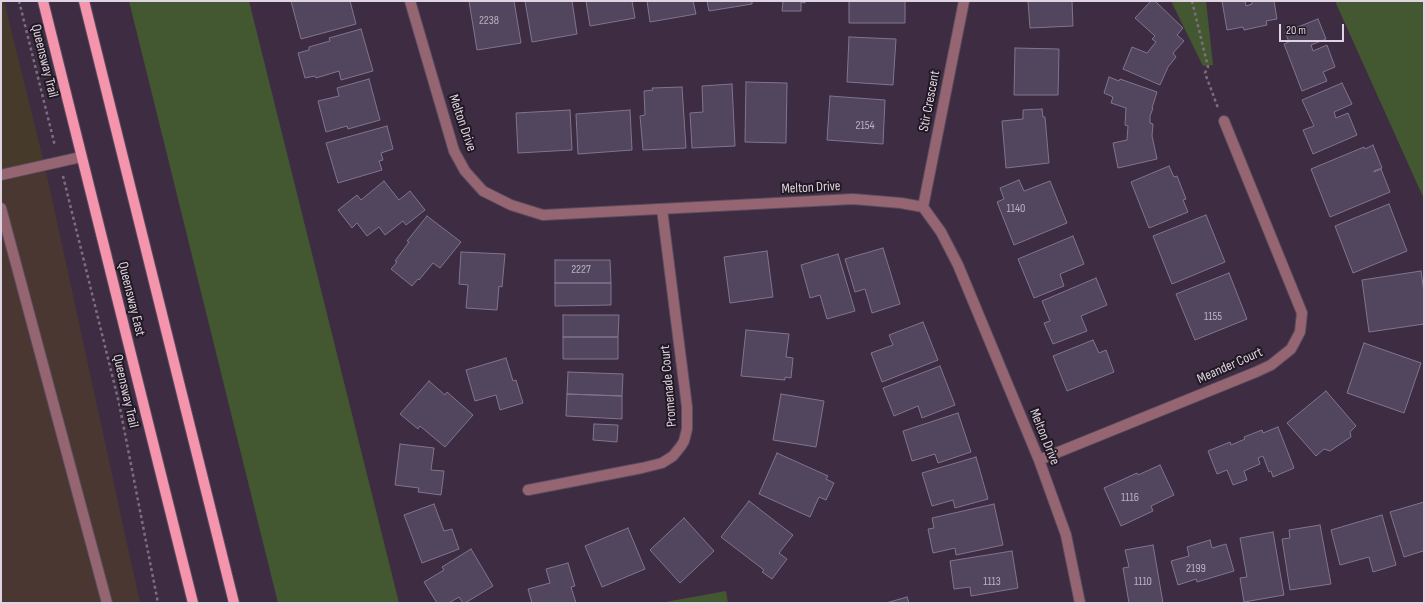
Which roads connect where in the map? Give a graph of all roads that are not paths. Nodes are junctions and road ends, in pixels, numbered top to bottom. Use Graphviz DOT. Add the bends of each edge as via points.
graph roads {
  1 [pos="43,1"];
  2 [pos="84,1"];
  3 [pos="410,1"];
  4 [pos="964,1"];
  5 [pos="1224,121"];
  6 [pos="81,157"];
  7 [pos="1,175"];
  8 [pos="923,207"];
  9 [pos="1,208"];
  10 [pos="662,209"];
  11 [pos="1039,460"];
  12 [pos="528,490"];
  13 [pos="107,603"];
  14 [pos="193,603"];
  15 [pos="234,603"];
  16 [pos="1080,603"];
  1 -- 6 [label="main road, Queensway East"];
  2 -- 15 [label="main road, Queensway East"];
  3 -- 10 [label="street, Melton Drive" via="454,151 483,192 510,205 543,215"];
  4 -- 8 [label="street, Stir Crescent"];
  5 -- 11 [label="street, Meander Court" via="1302,313 1300,332 1291,349 1271,365 1256,372"];
  6 -- 7 [label="street"];
  6 -- 14 [label="main road, Queensway East"];
  8 -- 10 [label="street, Melton Drive" via="853,200"];
  8 -- 11 [label="street, Melton Drive" via="941,232 958,265"];
  9 -- 13 [label="street"];
  10 -- 12 [label="street, Promenade Court" via="687,406 684,441 673,456 656,464"];
  11 -- 16 [label="street, Melton Drive" via="1066,535"];
}
